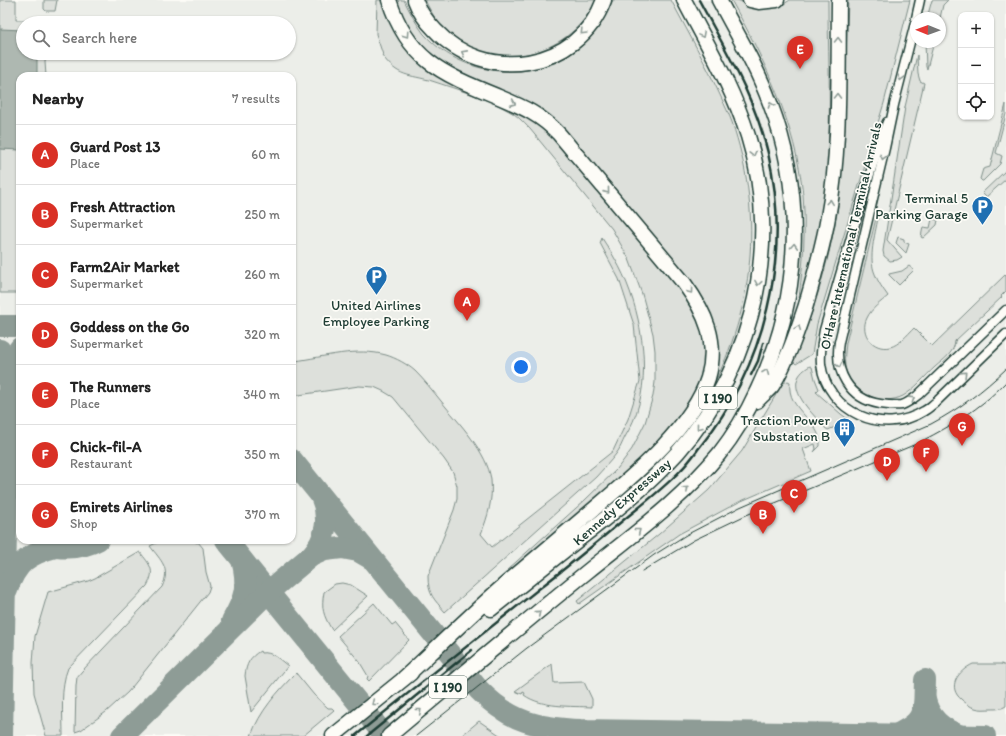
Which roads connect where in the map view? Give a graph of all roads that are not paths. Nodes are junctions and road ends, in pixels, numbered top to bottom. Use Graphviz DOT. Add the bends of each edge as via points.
graph roads {
  1 [pos="389,0"];
  2 [pos="415,0"];
  3 [pos="604,0"];
  4 [pos="684,0"];
  5 [pos="719,0"];
  6 [pos="750,0"];
  7 [pos="777,0"];
  8 [pos="839,0"];
  9 [pos="920,0"];
  10 [pos="923,0"];
  11 [pos="918,12"];
  12 [pos="918,12"];
  13 [pos="910,43"];
  14 [pos="894,105"];
  15 [pos="1006,310"];
  16 [pos="1006,334"];
  17 [pos="749,408"];
  18 [pos="404,678"];
  19 [pos="333,736"];
  20 [pos="389,736"];
  1 -- 18 [label="highway, one-way" via="400,27 423,58 456,79 527,109 548,122 690,292 702,310 712,351 708,377 697,403 676,432 644,466 508,582"];
  3 -- 2 [label="highway, one-way" via="595,19 569,45 550,57 532,63 510,64 486,61 466,54 444,40 427,22"];
  4 -- 18 [label="highway, Kennedy Expressway / I 190, one-way" via="738,108 749,138 759,184 762,227 760,269 751,318 735,364 702,423 662,470"];
  17 -- 5 [label="highway, I 190, one-way" via="772,355 786,312 793,255 793,204 783,144 770,104 756,69"];
  6 -- 7 [label="highway"];
  17 -- 8 [label="highway, one-way" via="771,387 781,368 800,323 821,255 835,168"];
  9 -- 11 [label="street"];
  10 -- 12 [label="street"];
  13 -- 14 [label="street, one-way"];
  14 -- 15 [label="street, O'Hare International Terminal Arrivals, one-way" via="839,342 839,369 844,380 854,392 868,400 892,406 903,404 918,395"];
  14 -- 16 [label="street, one-way" via="878,145 836,286 822,343 821,364 833,396 859,416 870,420 892,422 913,416 936,402"];
  20 -- 17 [label="highway, I 190, one-way" via="658,516 686,490 720,452"];
  18 -- 19 [label="highway, Kennedy Expressway / I 190, one-way"];
}
